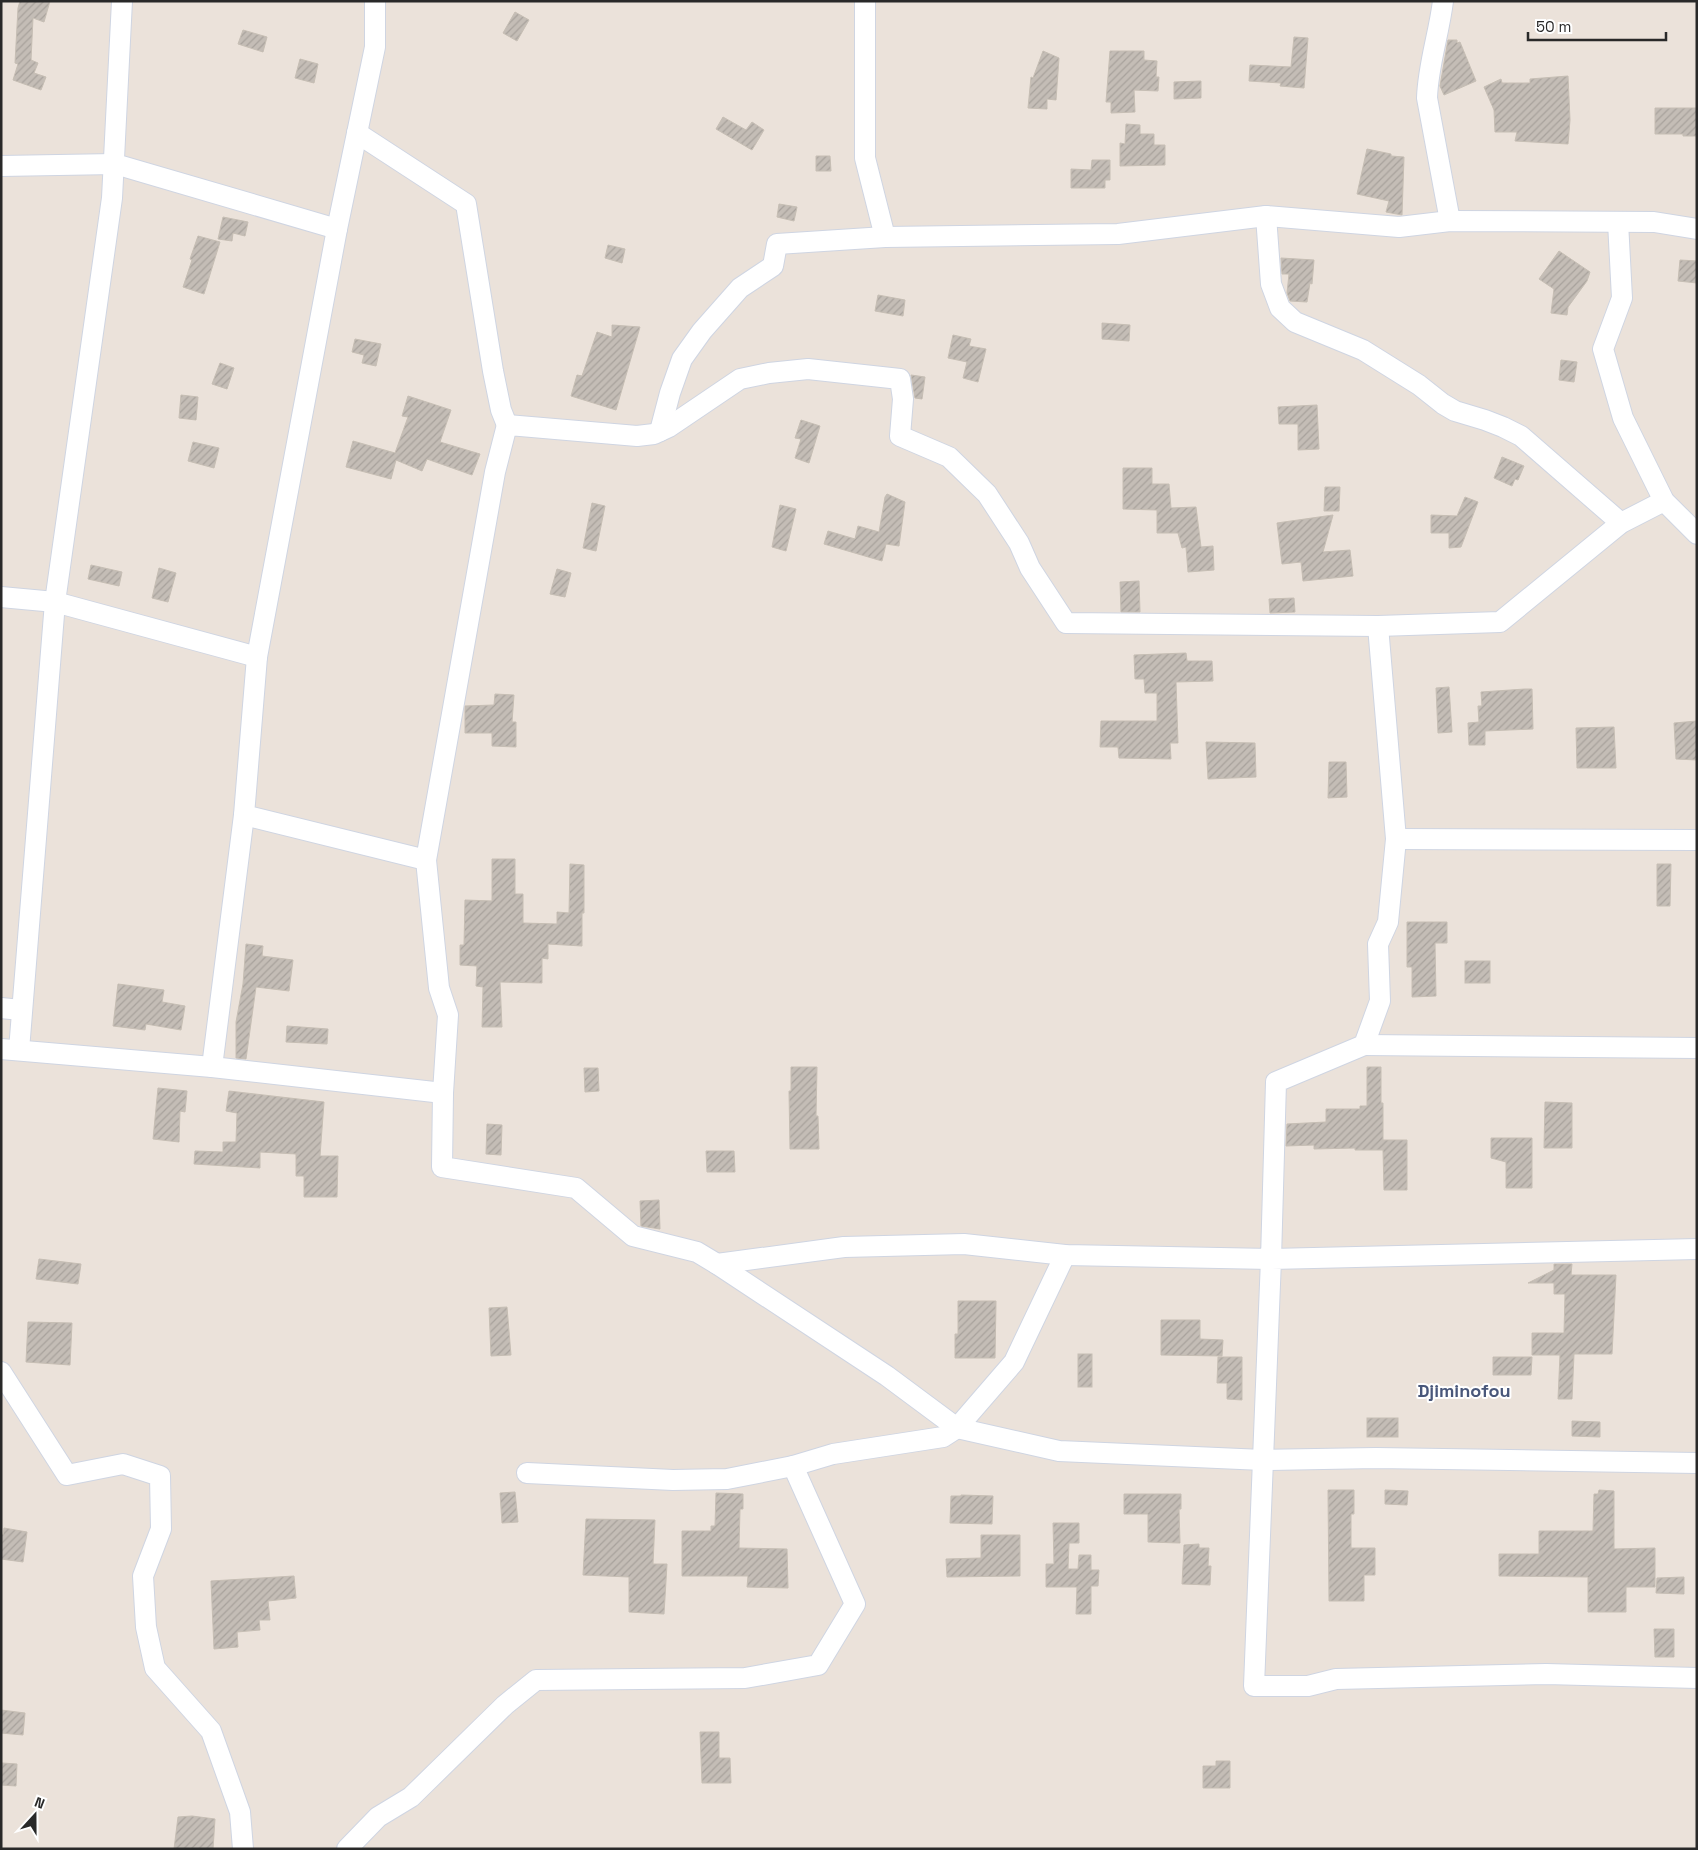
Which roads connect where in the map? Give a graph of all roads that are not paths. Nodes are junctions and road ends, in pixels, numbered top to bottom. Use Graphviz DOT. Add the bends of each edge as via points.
graph roads {
  1 [pos="122,1"];
  2 [pos="360,1"];
  3 [pos="865,1"];
  4 [pos="1443,1"];
  5 [pos="375,11"];
  6 [pos="357,133"];
  7 [pos="115,164"];
  8 [pos="1,166"];
  9 [pos="1266,216"];
  10 [pos="1450,221"];
  11 [pos="1618,222"];
  12 [pos="337,229"];
  13 [pos="1697,229"];
  14 [pos="885,237"];
  15 [pos="507,425"];
  16 [pos="660,431"];
  17 [pos="1664,501"];
  18 [pos="1622,523"];
  19 [pos="1697,534"];
  20 [pos="1,597"];
  21 [pos="55,602"];
  22 [pos="1378,626"];
  23 [pos="257,657"];
  24 [pos="244,815"];
  25 [pos="1396,839"];
  26 [pos="1697,840"];
  27 [pos="426,860"];
  28 [pos="11,1009"];
  29 [pos="1364,1045"];
  30 [pos="1697,1048"];
  31 [pos="10,1050"];
  32 [pos="212,1067"];
  33 [pos="443,1093"];
  34 [pos="1697,1249"];
  35 [pos="1065,1255"];
  36 [pos="1272,1259"];
  37 [pos="717,1264"];
  38 [pos="1,1372"];
  39 [pos="957,1428"];
  40 [pos="1263,1460"];
  41 [pos="1697,1462"];
  42 [pos="793,1466"];
  43 [pos="527,1474"];
  44 [pos="1697,1678"];
  45 [pos="243,1849"];
  46 [pos="347,1849"];
  1 -- 7 [label="street"];
  2 -- 5 [label="street"];
  3 -- 14 [label="street" via="865,158"];
  4 -- 10 [label="street" via="1428,77 1428,98"];
  5 -- 6 [label="street" via="375,47"];
  6 -- 12 [label="street"];
  6 -- 15 [label="street" via="466,204 493,371"];
  7 -- 8 [label="street"];
  7 -- 12 [label="street"];
  7 -- 21 [label="street"];
  9 -- 10 [label="street" via="1399,227"];
  9 -- 14 [label="street" via="1118,234"];
  9 -- 18 [label="street" via="1271,284 1280,308 1295,322 1363,350 1455,411 1494,423 1521,436"];
  10 -- 11 [label="street"];
  11 -- 13 [label="street" via="1654,222"];
  11 -- 17 [label="street" via="1622,298 1603,349 1623,418"];
  12 -- 23 [label="street"];
  14 -- 16 [label="street" via="778,244 773,266 740,288 702,331 682,360"];
  15 -- 16 [label="street" via="638,436"];
  15 -- 27 [label="street" via="495,472"];
  16 -- 22 [label="street" via="740,379 769,372 808,369 900,379 904,399 900,436 949,457 988,494 1066,623"];
  17 -- 18 [label="street"];
  17 -- 19 [label="street"];
  18 -- 22 [label="street" via="1500,622"];
  20 -- 21 [label="street"];
  21 -- 23 [label="street"];
  21 -- 28 [label="street"];
  22 -- 25 [label="street"];
  23 -- 24 [label="street"];
  24 -- 27 [label="street"];
  24 -- 32 [label="street"];
  25 -- 26 [label="street"];
  25 -- 29 [label="street" via="1388,922 1378,944 1380,1001"];
  27 -- 33 [label="street" via="438,988 448,1015"];
  28 -- 31 [label="street"];
  29 -- 30 [label="street"];
  29 -- 36 [label="street" via="1276,1082"];
  31 -- 32 [label="street"];
  32 -- 33 [label="street"];
  33 -- 37 [label="street" via="442,1167 576,1188 633,1236 697,1252"];
  34 -- 36 [label="street"];
  35 -- 36 [label="street"];
  35 -- 37 [label="street" via="964,1244 864,1246"];
  35 -- 39 [label="street" via="1014,1362"];
  36 -- 40 [label="street"];
  37 -- 39 [label="street" via="887,1376"];
  38 -- 45 [label="street" via="67,1476 123,1464 160,1476 161,1528 143,1576 146,1626 154,1668 211,1731 240,1812"];
  39 -- 40 [label="street" via="1059,1450"];
  39 -- 42 [label="street" via="943,1437 833,1454"];
  40 -- 41 [label="street" via="1376,1458"];
  40 -- 44 [label="street" via="1254,1686 1308,1686 1336,1679 1546,1674"];
  42 -- 43 [label="street" via="727,1479"];
  42 -- 46 [label="street" via="855,1604 818,1665 744,1678 536,1680 505,1705 411,1797 378,1817"];
}
